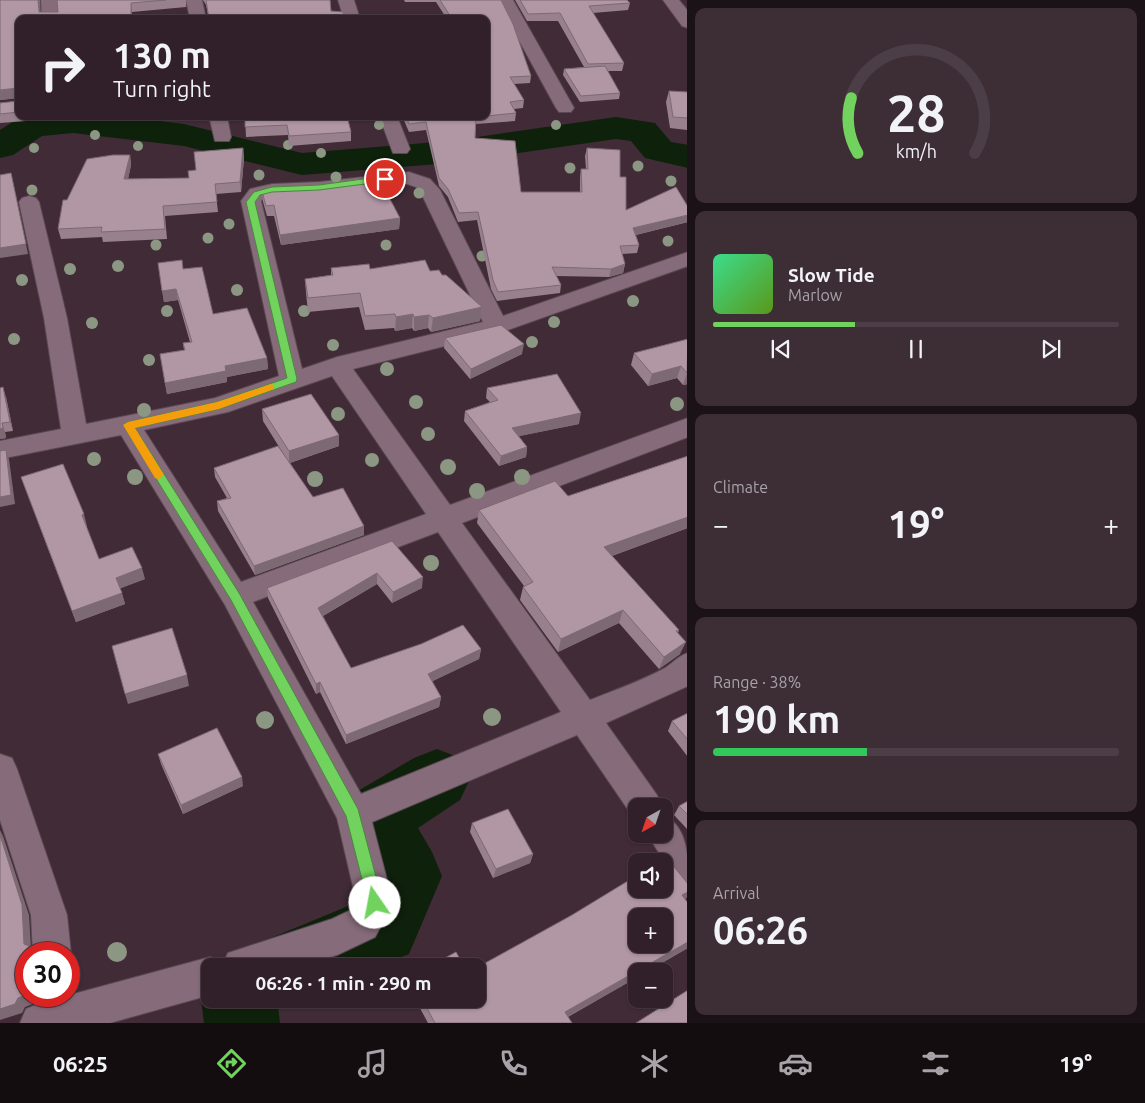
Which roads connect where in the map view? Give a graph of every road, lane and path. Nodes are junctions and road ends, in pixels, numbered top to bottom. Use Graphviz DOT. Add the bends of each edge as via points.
graph roads {
  1 [pos="49,0"];
  2 [pos="194,0"];
  3 [pos="346,0"];
  4 [pos="505,0"];
  5 [pos="671,0"];
  6 [pos="50,15"];
  7 [pos="197,15"];
  8 [pos="351,15"];
  9 [pos="687,22"];
  10 [pos="564,108"];
  11 [pos="219,120"];
  12 [pos="389,120"];
  13 [pos="222,137"];
  14 [pos="400,149"];
  15 [pos="29,202"];
  16 [pos="687,258"];
  17 [pos="497,326"];
  18 [pos="337,365"];
  19 [pos="292,379"];
  20 [pos="128,425"];
  21 [pos="687,426"];
  22 [pos="75,436"];
  23 [pos="0,450"];
  24 [pos="445,517"];
  25 [pos="235,597"];
  26 [pos="687,667"];
  27 [pos="584,718"];
  28 [pos="0,770"];
  29 [pos="639,798"];
  30 [pos="353,814"];
  31 [pos="672,843"];
  32 [pos="687,865"];
  33 [pos="51,942"];
  34 [pos="267,958"];
  35 [pos="201,978"];
  36 [pos="50,1013"];
  1 -- 6 [label="street"];
  2 -- 7 [label="street"];
  3 -- 8 [label="street"];
  4 -- 10 [label="street"];
  5 -- 9 [label="street"];
  11 -- 13 [label="street"];
  12 -- 14 [label="street"];
  15 -- 22 [label="street" via="52,297"];
  16 -- 17 [label="street"];
  17 -- 18 [label="street"];
  17 -- 19 [label="street" via="430,190 422,183 409,178 385,179 319,188 272,190 257,194 251,202"];
  18 -- 19 [label="street"];
  18 -- 24 [label="street"];
  19 -- 20 [label="street" via="219,406"];
  20 -- 22 [label="street"];
  20 -- 25 [label="street"];
  21 -- 24 [label="street"];
  22 -- 23 [label="street"];
  24 -- 25 [label="street"];
  24 -- 27 [label="street"];
  25 -- 30 [label="street"];
  26 -- 27 [label="street" via="662,684"];
  27 -- 29 [label="street"];
  27 -- 30 [label="street"];
  28 -- 33 [label="street" via="49,915"];
  30 -- 34 [label="street" via="375,903 362,924 337,936"];
  31 -- 32 [label="street"];
  35 -- 36 [label="street"];
}
